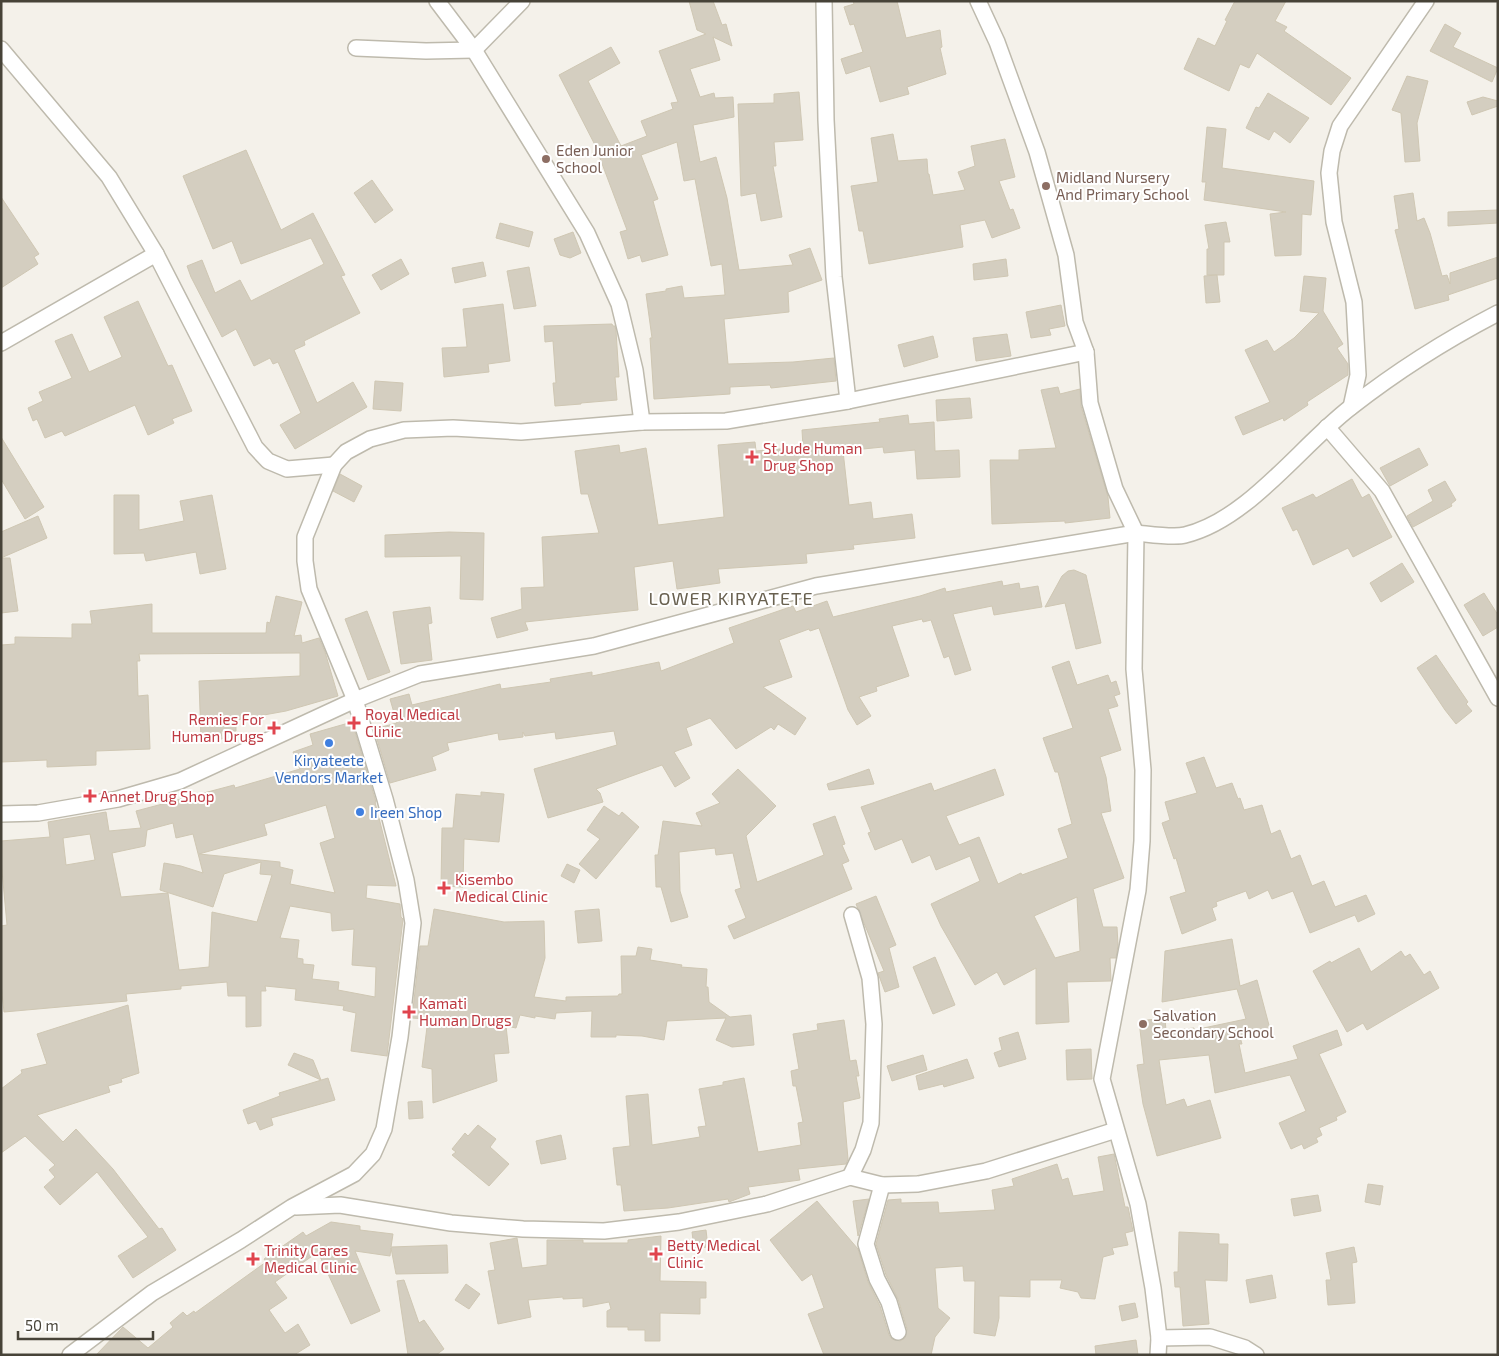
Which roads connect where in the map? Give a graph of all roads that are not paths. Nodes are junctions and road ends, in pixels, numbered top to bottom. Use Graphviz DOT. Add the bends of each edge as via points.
graph roads {
  1 [pos="437,1"];
  2 [pos="522,1"];
  3 [pos="824,1"];
  4 [pos="978,1"];
  5 [pos="1426,1"];
  6 [pos="356,48"];
  7 [pos="1,49"];
  8 [pos="474,50"];
  9 [pos="156,254"];
  10 [pos="1498,313"];
  11 [pos="1,343"];
  12 [pos="1086,352"];
  13 [pos="848,401"];
  14 [pos="1351,407"];
  15 [pos="642,422"];
  16 [pos="1327,427"];
  17 [pos="334,465"];
  18 [pos="1136,533"];
  19 [pos="1498,698"];
  20 [pos="354,700"];
  21 [pos="1,814"];
  22 [pos="852,915"];
  23 [pos="1116,1130"];
  24 [pos="850,1177"];
  25 [pos="882,1185"];
  26 [pos="292,1207"];
  27 [pos="898,1332"];
  28 [pos="1158,1338"];
  29 [pos="70,1355"];
  30 [pos="1158,1355"];
  31 [pos="1256,1355"];
  1 -- 8 [label="street"];
  2 -- 8 [label="street"];
  3 -- 13 [label="street" via="834,277"];
  4 -- 12 [label="street" via="997,42 1037,152 1066,255 1075,322"];
  5 -- 14 [label="street" via="1340,126 1332,151 1329,173 1334,222 1354,302 1358,375"];
  6 -- 8 [label="street"];
  7 -- 9 [label="street" via="109,177"];
  8 -- 15 [label="street" via="587,233 619,304 635,370"];
  9 -- 11 [label="street"];
  9 -- 17 [label="street" via="255,447 268,460 287,469"];
  10 -- 14 [label="street" via="1453,336"];
  12 -- 13 [label="street"];
  12 -- 18 [label="street" via="1090,403 1115,489"];
  13 -- 15 [label="street" via="726,420"];
  14 -- 16 [label="street"];
  15 -- 17 [label="street" via="521,432 453,428 404,430 370,439 346,452"];
  16 -- 18 [label="street" via="1242,508 1184,536"];
  16 -- 19 [label="street" via="1382,491"];
  17 -- 20 [label="street" via="305,537 305,561 310,589"];
  18 -- 20 [label="street" via="816,586 594,646 420,674"];
  18 -- 23 [label="street" via="1134,669 1143,770 1142,840 1138,890 1102,1079"];
  20 -- 21 [label="street" via="180,781 118,799 38,813"];
  20 -- 26 [label="street" via="406,880 412,924 400,1037 384,1129 374,1154 354,1174"];
  22 -- 24 [label="street" via="870,978 874,1024 871,1123"];
  23 -- 25 [label="street" via="986,1171 918,1184"];
  23 -- 28 [label="street" via="1138,1204"];
  24 -- 25 [label="street"];
  24 -- 26 [label="street" via="767,1204 679,1222 604,1231 451,1223 340,1206"];
  25 -- 27 [label="street" via="866,1244"];
  26 -- 29 [label="street" via="152,1293"];
  28 -- 30 [label="street"];
  28 -- 31 [label="street" via="1210,1336"];
}
